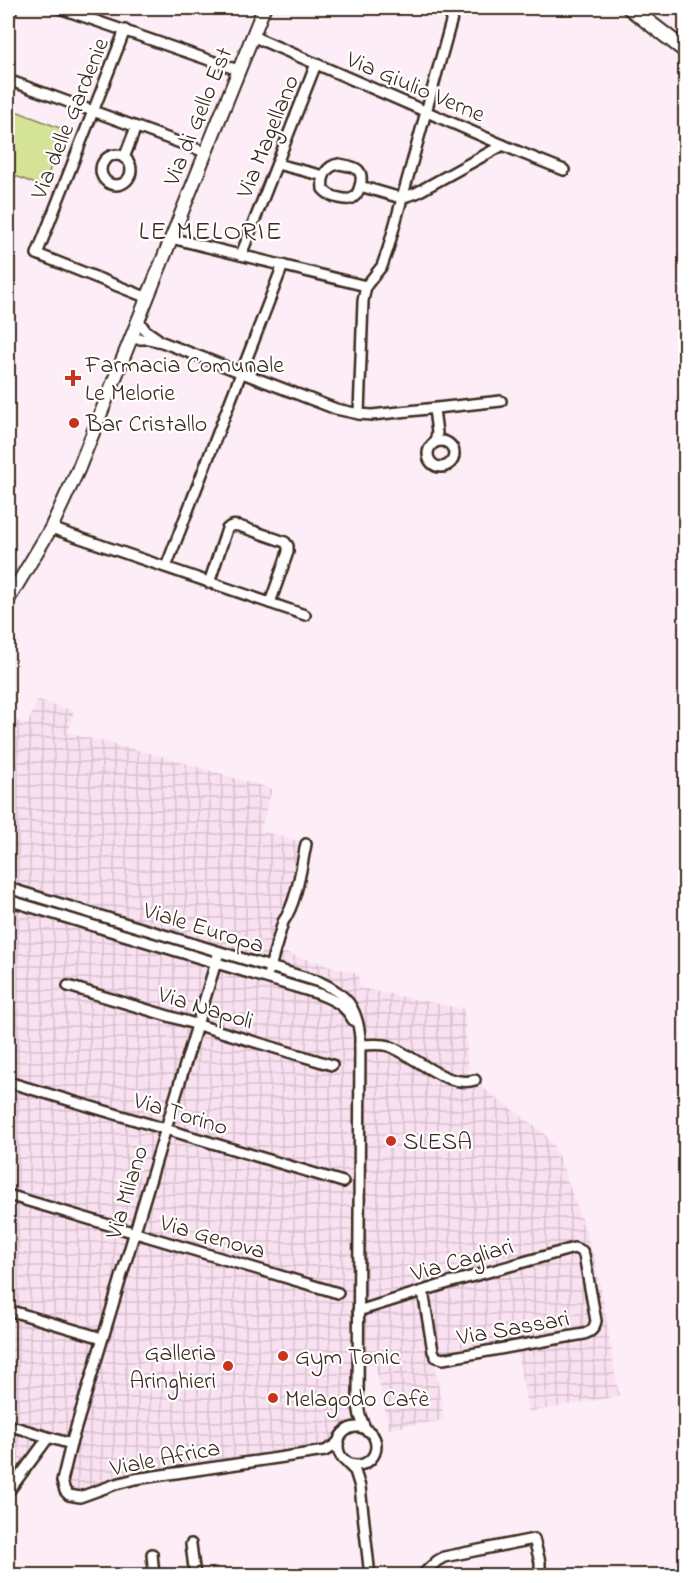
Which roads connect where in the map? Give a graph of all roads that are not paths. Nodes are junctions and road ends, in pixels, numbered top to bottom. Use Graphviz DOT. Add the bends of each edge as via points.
graph roads {
  1 [pos="12,8"];
  2 [pos="59,8"];
  3 [pos="264,8"];
  4 [pos="630,8"];
  5 [pos="643,8"];
  6 [pos="449,9"];
  7 [pos="8,18"];
  8 [pos="125,30"];
  9 [pos="252,36"];
  10 [pos="686,40"];
  11 [pos="686,51"];
  12 [pos="316,64"];
  13 [pos="238,70"];
  14 [pos="8,80"];
  15 [pos="93,110"];
  16 [pos="426,111"];
  17 [pos="136,127"];
  18 [pos="503,145"];
  19 [pos="205,152"];
  20 [pos="123,158"];
  21 [pos="277,164"];
  22 [pos="564,170"];
  23 [pos="324,176"];
  24 [pos="360,186"];
  25 [pos="401,198"];
  26 [pos="171,238"];
  27 [pos="241,255"];
  28 [pos="283,265"];
  29 [pos="366,286"];
  30 [pos="148,298"];
  31 [pos="139,321"];
  32 [pos="132,339"];
  33 [pos="162,342"];
  34 [pos="241,372"];
  35 [pos="501,401"];
  36 [pos="435,409"];
  37 [pos="358,414"];
  38 [pos="439,438"];
  39 [pos="51,528"];
  40 [pos="166,567"];
  41 [pos="209,583"];
  42 [pos="8,600"];
  43 [pos="270,603"];
  44 [pos="305,615"];
  45 [pos="306,844"];
  46 [pos="8,888"];
  47 [pos="8,900"];
  48 [pos="219,952"];
  49 [pos="216,963"];
  50 [pos="270,967"];
  51 [pos="267,978"];
  52 [pos="68,986"];
  53 [pos="197,1024"];
  54 [pos="360,1041"];
  55 [pos="332,1065"];
  56 [pos="475,1080"];
  57 [pos="8,1082"];
  58 [pos="165,1129"];
  59 [pos="343,1182"];
  60 [pos="8,1195"];
  61 [pos="134,1233"];
  62 [pos="423,1291"];
  63 [pos="338,1293"];
  64 [pos="8,1310"];
  65 [pos="358,1311"];
  66 [pos="592,1331"];
  67 [pos="102,1338"];
  68 [pos="358,1405"];
  69 [pos="8,1425"];
  70 [pos="348,1430"];
  71 [pos="366,1430"];
  72 [pos="48,1438"];
  73 [pos="339,1441"];
  74 [pos="71,1444"];
  75 [pos="325,1451"];
  76 [pos="345,1461"];
  77 [pos="366,1463"];
  78 [pos="360,1487"];
  79 [pos="8,1492"];
  80 [pos="191,1544"];
  81 [pos="152,1554"];
  82 [pos="154,1575"];
  83 [pos="195,1575"];
  84 [pos="370,1575"];
  85 [pos="421,1575"];
  86 [pos="540,1575"];
  1 -- 7 [label="street"];
  2 -- 8 [label="street"];
  3 -- 9 [label="main road, Via di Gello Est"];
  4 -- 11 [label="highway"];
  5 -- 10 [label="highway"];
  6 -- 16 [label="street"];
  8 -- 13 [label="street"];
  8 -- 15 [label="street, Via delle Gardenie"];
  9 -- 12 [label="street, Via Giulio Verne"];
  9 -- 13 [label="main road, Via di Gello Est"];
  12 -- 16 [label="street, Via Giulio Verne"];
  12 -- 21 [label="street, Via Magellano"];
  13 -- 19 [label="main road, Via di Gello Est"];
  14 -- 15 [label="street"];
  15 -- 17 [label="street"];
  15 -- 30 [label="street, Via delle Gardenie" via="37,254"];
  16 -- 18 [label="street, Via Giulio Verne"];
  16 -- 25 [label="street"];
  17 -- 19 [label="street"];
  17 -- 20 [label="street"];
  18 -- 22 [label="street, Via Giulio Verne"];
  18 -- 25 [label="street"];
  19 -- 26 [label="main road, Via di Gello Est"];
  21 -- 23 [label="street"];
  21 -- 27 [label="street, Via Magellano"];
  23 -- 24 [label="street" via="332,165 339,164 358,170"];
  23 -- 24 [label="street" via="325,192 346,200 354,197"];
  24 -- 25 [label="street"];
  25 -- 29 [label="street" via="384,262"];
  26 -- 27 [label="street"];
  26 -- 30 [label="main road, Via di Gello Est"];
  27 -- 28 [label="street"];
  28 -- 29 [label="street"];
  28 -- 34 [label="street"];
  29 -- 37 [label="street" via="361,314"];
  30 -- 31 [label="main road, Via di Gello Est"];
  31 -- 32 [label="main road, Via di Gello Est"];
  31 -- 33 [label="street"];
  32 -- 33 [label="street"];
  32 -- 39 [label="main road, Via di Gello Est"];
  33 -- 34 [label="street"];
  34 -- 37 [label="street"];
  34 -- 40 [label="street"];
  35 -- 36 [label="street"];
  36 -- 37 [label="street"];
  36 -- 38 [label="street"];
  39 -- 40 [label="street"];
  39 -- 42 [label="main road, Via di Gello Est"];
  40 -- 41 [label="street"];
  41 -- 43 [label="street"];
  41 -- 43 [label="street" via="229,527 274,538 285,542 288,552"];
  43 -- 44 [label="street"];
  45 -- 50 [label="street" via="297,886"];
  46 -- 48 [label="street, Viale Europa"];
  47 -- 49 [label="street, Viale Europa"];
  48 -- 49 [label="street, Via Milano"];
  48 -- 50 [label="street, Viale Europa"];
  49 -- 51 [label="street, Viale Europa"];
  49 -- 53 [label="street, Via Milano"];
  50 -- 51 [label="street"];
  50 -- 54 [label="street, Viale Europa" via="320,982 342,995 355,1011"];
  51 -- 54 [label="street, Viale Europa" via="336,1001 347,1011"];
  52 -- 53 [label="street, Via Napoli"];
  53 -- 55 [label="street, Via Napoli"];
  53 -- 58 [label="street, Via Milano"];
  54 -- 56 [label="street" via="386,1045 449,1078"];
  54 -- 65 [label="street, Viale Europa"];
  57 -- 58 [label="street, Via Torino"];
  58 -- 59 [label="street, Via Torino"];
  58 -- 61 [label="street, Via Milano"];
  60 -- 61 [label="street, Via Genova"];
  61 -- 63 [label="street, Via Genova"];
  61 -- 67 [label="street, Via Milano"];
  62 -- 65 [label="street, Via Cagliari"];
  62 -- 66 [label="street, Via Sassari" via="433,1351 443,1359"];
  62 -- 66 [label="street, Via Cagliari" via="569,1248 578,1249 584,1255 596,1321"];
  64 -- 67 [label="street"];
  65 -- 68 [label="street, Viale Europa"];
  67 -- 74 [label="street, Via Milano"];
  68 -- 70 [label="street, Viale Europa"];
  68 -- 71 [label="street, Viale Europa"];
  69 -- 72 [label="street"];
  70 -- 71 [label="street"];
  70 -- 73 [label="street, Viale Europa"];
  71 -- 77 [label="street, Viale Europa" via="374,1438 376,1449"];
  72 -- 74 [label="street"];
  72 -- 79 [label="street"];
  73 -- 75 [label="street, Viale Africa"];
  73 -- 76 [label="street, Viale Europa"];
  74 -- 75 [label="street, Viale Africa" via="62,1481 67,1494 76,1497 135,1479"];
  75 -- 76 [label="street"];
  76 -- 77 [label="street" via="355,1465"];
  76 -- 78 [label="street, Viale Europa" via="355,1471"];
  77 -- 78 [label="street, Viale Europa"];
  78 -- 84 [label="street, Viale Europa"];
  80 -- 83 [label="street"];
  81 -- 82 [label="street"];
  85 -- 86 [label="street" via="444,1557 534,1539"];
}
